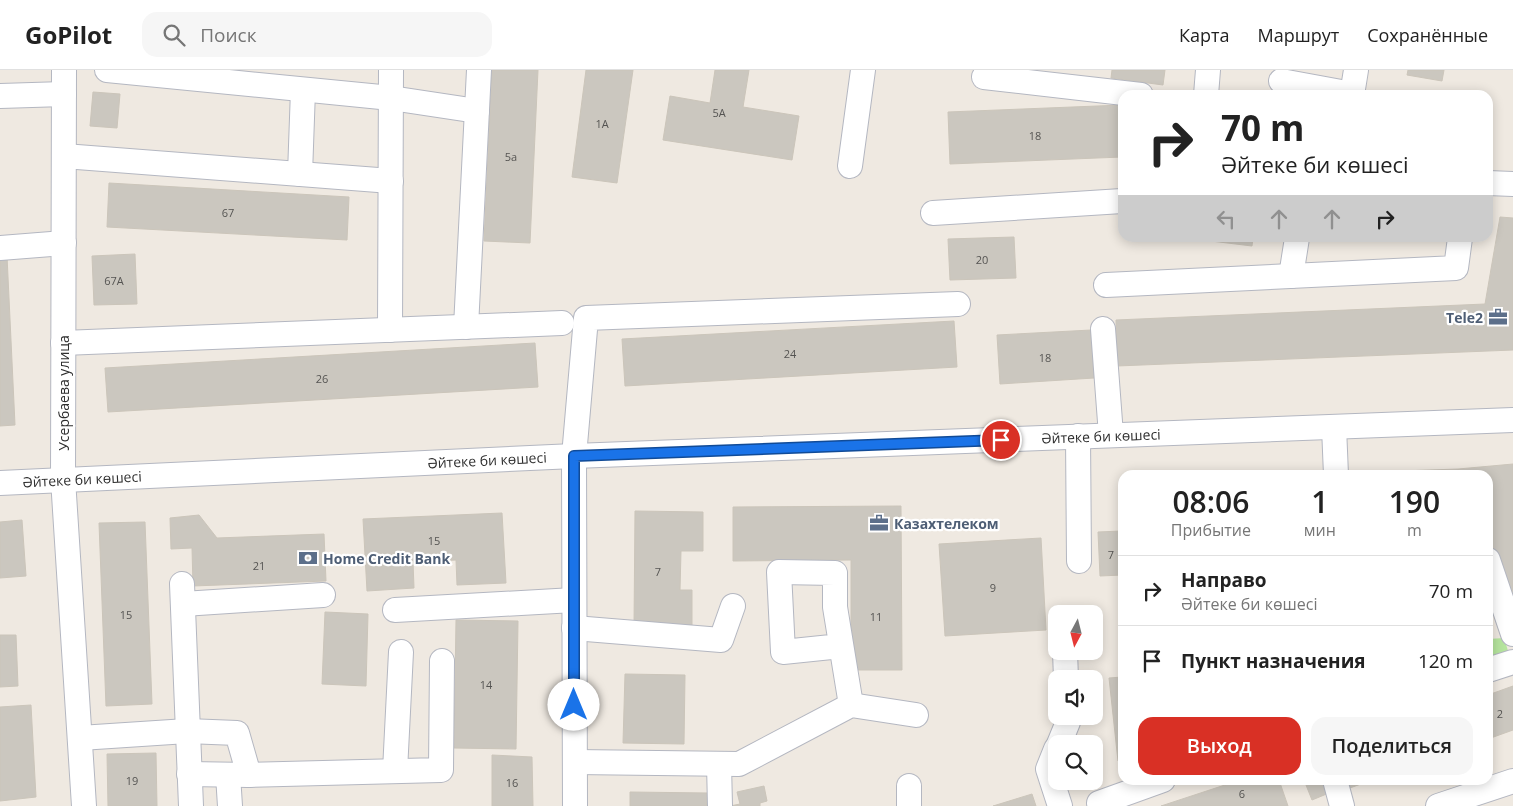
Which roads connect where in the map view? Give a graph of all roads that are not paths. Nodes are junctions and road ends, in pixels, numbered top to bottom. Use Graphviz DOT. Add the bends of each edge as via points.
graph roads {
  1 [pos="64,70"];
  2 [pos="107,70"];
  3 [pos="391,70"];
  4 [pos="479,70"];
  5 [pos="864,70"];
  6 [pos="1208,70"];
  7 [pos="1356,70"];
  8 [pos="984,77"];
  9 [pos="1281,81"];
  10 [pos="303,90"];
  11 [pos="1206,90"];
  12 [pos="1330,90"];
  13 [pos="1353,90"];
  14 [pos="1118,92"];
  15 [pos="64,94"];
  16 [pos="0,96"];
  17 [pos="391,98"];
  18 [pos="477,110"];
  19 [pos="64,156"];
  20 [pos="850,166"];
  21 [pos="300,174"];
  22 [pos="391,180"];
  23 [pos="1493,184"];
  24 [pos="1513,184"];
  25 [pos="1118,201"];
  26 [pos="934,213"];
  27 [pos="1296,242"];
  28 [pos="1459,242"];
  29 [pos="64,243"];
  30 [pos="0,248"];
  31 [pos="1291,276"];
  32 [pos="1106,285"];
  33 [pos="958,304"];
  34 [pos="562,323"];
  35 [pos="466,327"];
  36 [pos="1103,329"];
  37 [pos="390,330"];
  38 [pos="64,343"];
  39 [pos="1513,420"];
  40 [pos="1334,427"];
  41 [pos="1111,435"];
  42 [pos="1078,436"];
  43 [pos="574,456"];
  44 [pos="1336,470"];
  45 [pos="63,479"];
  46 [pos="0,483"];
  47 [pos="1079,561"];
  48 [pos="1493,575"];
  49 [pos="323,595"];
  50 [pos="574,600"];
  51 [pos="734,606"];
  52 [pos="395,610"];
  53 [pos="574,628"];
  54 [pos="1513,634"];
  55 [pos="841,646"];
  56 [pos="401,652"];
  57 [pos="442,661"];
  58 [pos="1513,662"];
  59 [pos="1493,668"];
  60 [pos="851,705"];
  61 [pos="916,715"];
  62 [pos="188,732"];
  63 [pos="80,738"];
  64 [pos="575,762"];
  65 [pos="718,764"];
  66 [pos="395,771"];
  67 [pos="189,774"];
  68 [pos="239,775"];
  69 [pos="1513,781"];
  70 [pos="1149,785"];
  71 [pos="1336,785"];
  72 [pos="1055,790"];
  73 [pos="84,806"];
  74 [pos="190,806"];
  75 [pos="230,806"];
  76 [pos="575,806"];
  77 [pos="720,806"];
  78 [pos="1060,806"];
  79 [pos="1100,806"];
  80 [pos="1342,806"];
  81 [pos="1438,806"];
  1 -- 15 [label="street, Усербаева улица"];
  2 -- 10 [label="street"];
  3 -- 17 [label="street"];
  4 -- 18 [label="street"];
  5 -- 20 [label="street"];
  6 -- 11 [label="street"];
  7 -- 13 [label="street"];
  8 -- 14 [label="street"];
  9 -- 12 [label="street"];
  10 -- 17 [label="street"];
  10 -- 21 [label="street"];
  15 -- 16 [label="street"];
  15 -- 19 [label="street, Усербаева улица"];
  17 -- 18 [label="street"];
  17 -- 22 [label="street"];
  18 -- 35 [label="street"];
  19 -- 21 [label="street"];
  19 -- 29 [label="street, Усербаева улица"];
  21 -- 22 [label="street"];
  22 -- 37 [label="street"];
  23 -- 24 [label="street"];
  25 -- 26 [label="street"];
  27 -- 31 [label="street"];
  28 -- 31 [label="street" via="1456,268"];
  29 -- 30 [label="street"];
  29 -- 38 [label="street, Усербаева улица"];
  31 -- 32 [label="street"];
  33 -- 43 [label="street" via="586,318"];
  34 -- 35 [label="street"];
  35 -- 37 [label="street"];
  36 -- 41 [label="street"];
  37 -- 38 [label="street"];
  38 -- 45 [label="street, Усербаева улица"];
  39 -- 40 [label="street, Әйтеке би көшесі"];
  40 -- 41 [label="street, Әйтеке би көшесі"];
  40 -- 44 [label="street"];
  41 -- 42 [label="street, Әйтеке би көшесі"];
  42 -- 43 [label="street, Әйтеке би көшесі"];
  42 -- 47 [label="street"];
  43 -- 45 [label="street, Әйтеке би көшесі"];
  43 -- 50 [label="street"];
  45 -- 46 [label="street, Әйтеке би көшесі"];
  45 -- 63 [label="street, Усербаева улица"];
  48 -- 54 [label="street"];
  49 -- 62 [label="street" via="182,594"];
  50 -- 52 [label="street"];
  50 -- 53 [label="street"];
  51 -- 53 [label="street" via="721,640"];
  53 -- 64 [label="street"];
  55 -- 60 [label="street"];
  56 -- 66 [label="street"];
  57 -- 66 [label="street" via="441,770"];
  58 -- 59 [label="street"];
  60 -- 61 [label="street"];
  60 -- 65 [label="street" via="739,764"];
  62 -- 63 [label="street"];
  62 -- 67 [label="street"];
  62 -- 68 [label="street" via="237,733"];
  63 -- 73 [label="street, Усербаева улица"];
  64 -- 65 [label="street"];
  64 -- 76 [label="street"];
  65 -- 77 [label="street"];
  66 -- 68 [label="street"];
  67 -- 68 [label="street"];
  67 -- 74 [label="street"];
  68 -- 75 [label="street"];
  69 -- 81 [label="street"];
  70 -- 79 [label="street" via="1099,803"];
  71 -- 80 [label="street"];
  72 -- 78 [label="street"];
}
